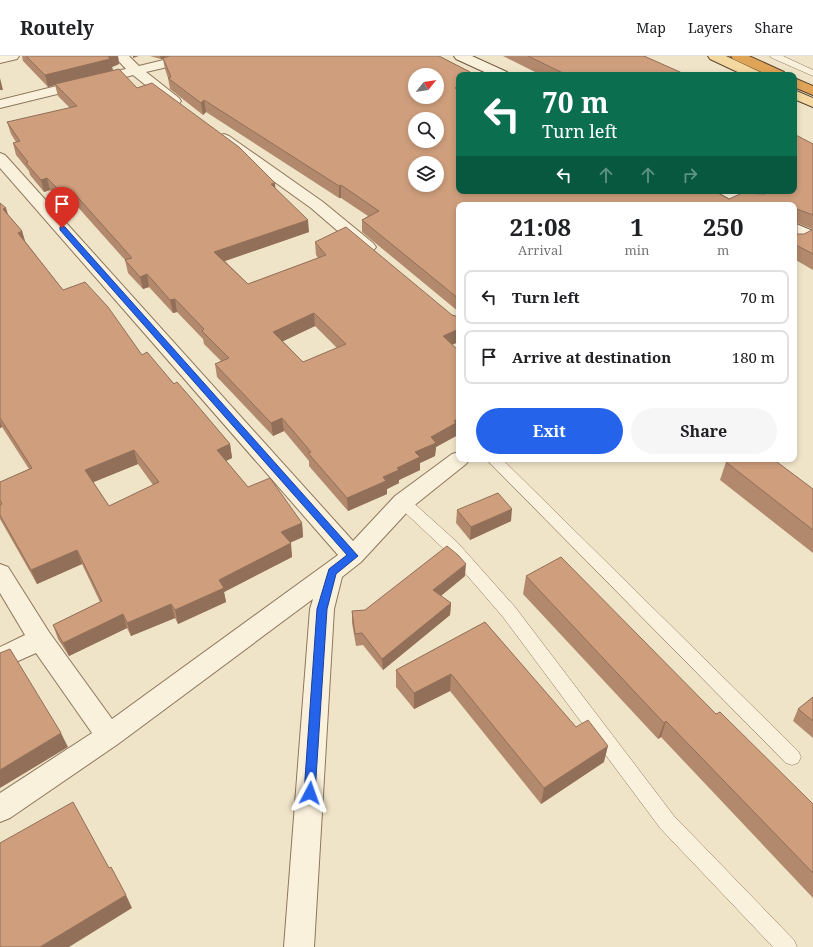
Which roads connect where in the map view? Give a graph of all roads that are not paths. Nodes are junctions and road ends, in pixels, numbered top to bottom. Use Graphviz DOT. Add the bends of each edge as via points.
graph roads {
  1 [pos="12,56"];
  2 [pos="121,56"];
  3 [pos="197,56"];
  4 [pos="715,56"];
  5 [pos="738,56"];
  6 [pos="775,56"];
  7 [pos="455,58"];
  8 [pos="0,59"];
  9 [pos="136,71"];
  10 [pos="477,72"];
  11 [pos="494,72"];
  12 [pos="749,72"];
  13 [pos="773,72"];
  14 [pos="813,73"];
  15 [pos="113,77"];
  16 [pos="98,80"];
  17 [pos="797,83"];
  18 [pos="813,91"];
  19 [pos="797,95"];
  20 [pos="813,103"];
  21 [pos="0,104"];
  22 [pos="188,112"];
  23 [pos="212,131"];
  24 [pos="0,158"];
  25 [pos="733,194"];
  26 [pos="747,202"];
  27 [pos="376,254"];
  28 [pos="456,461"];
  29 [pos="496,462"];
  30 [pos="403,502"];
  31 [pos="353,556"];
  32 [pos="332,572"];
  33 [pos="0,573"];
  34 [pos="40,639"];
  35 [pos="0,659"];
  36 [pos="109,736"];
  37 [pos="792,757"];
  38 [pos="0,809"];
  39 [pos="299,947"];
  40 [pos="787,947"];
  1 -- 8 [label="street"];
  2 -- 9 [label="street"];
  3 -- 9 [label="street"];
  4 -- 12 [label="main road"];
  5 -- 13 [label="highway"];
  6 -- 14 [label="lane"];
  7 -- 10 [label="street"];
  7 -- 11 [label="street"];
  9 -- 15 [label="street"];
  9 -- 22 [label="street"];
  16 -- 21 [label="street"];
  17 -- 18 [label="highway"];
  19 -- 20 [label="main road"];
  23 -- 27 [label="street" via="317,205"];
  24 -- 31 [label="street"];
  25 -- 26 [label="street"];
  28 -- 30 [label="street"];
  29 -- 37 [label="lane"];
  30 -- 31 [label="street"];
  30 -- 40 [label="lane" via="451,546 508,612 667,822"];
  31 -- 32 [label="street"];
  32 -- 36 [label="street"];
  32 -- 39 [label="street" via="322,609"];
  33 -- 34 [label="street"];
  34 -- 35 [label="street"];
  34 -- 36 [label="street"];
  36 -- 38 [label="street"];
}
